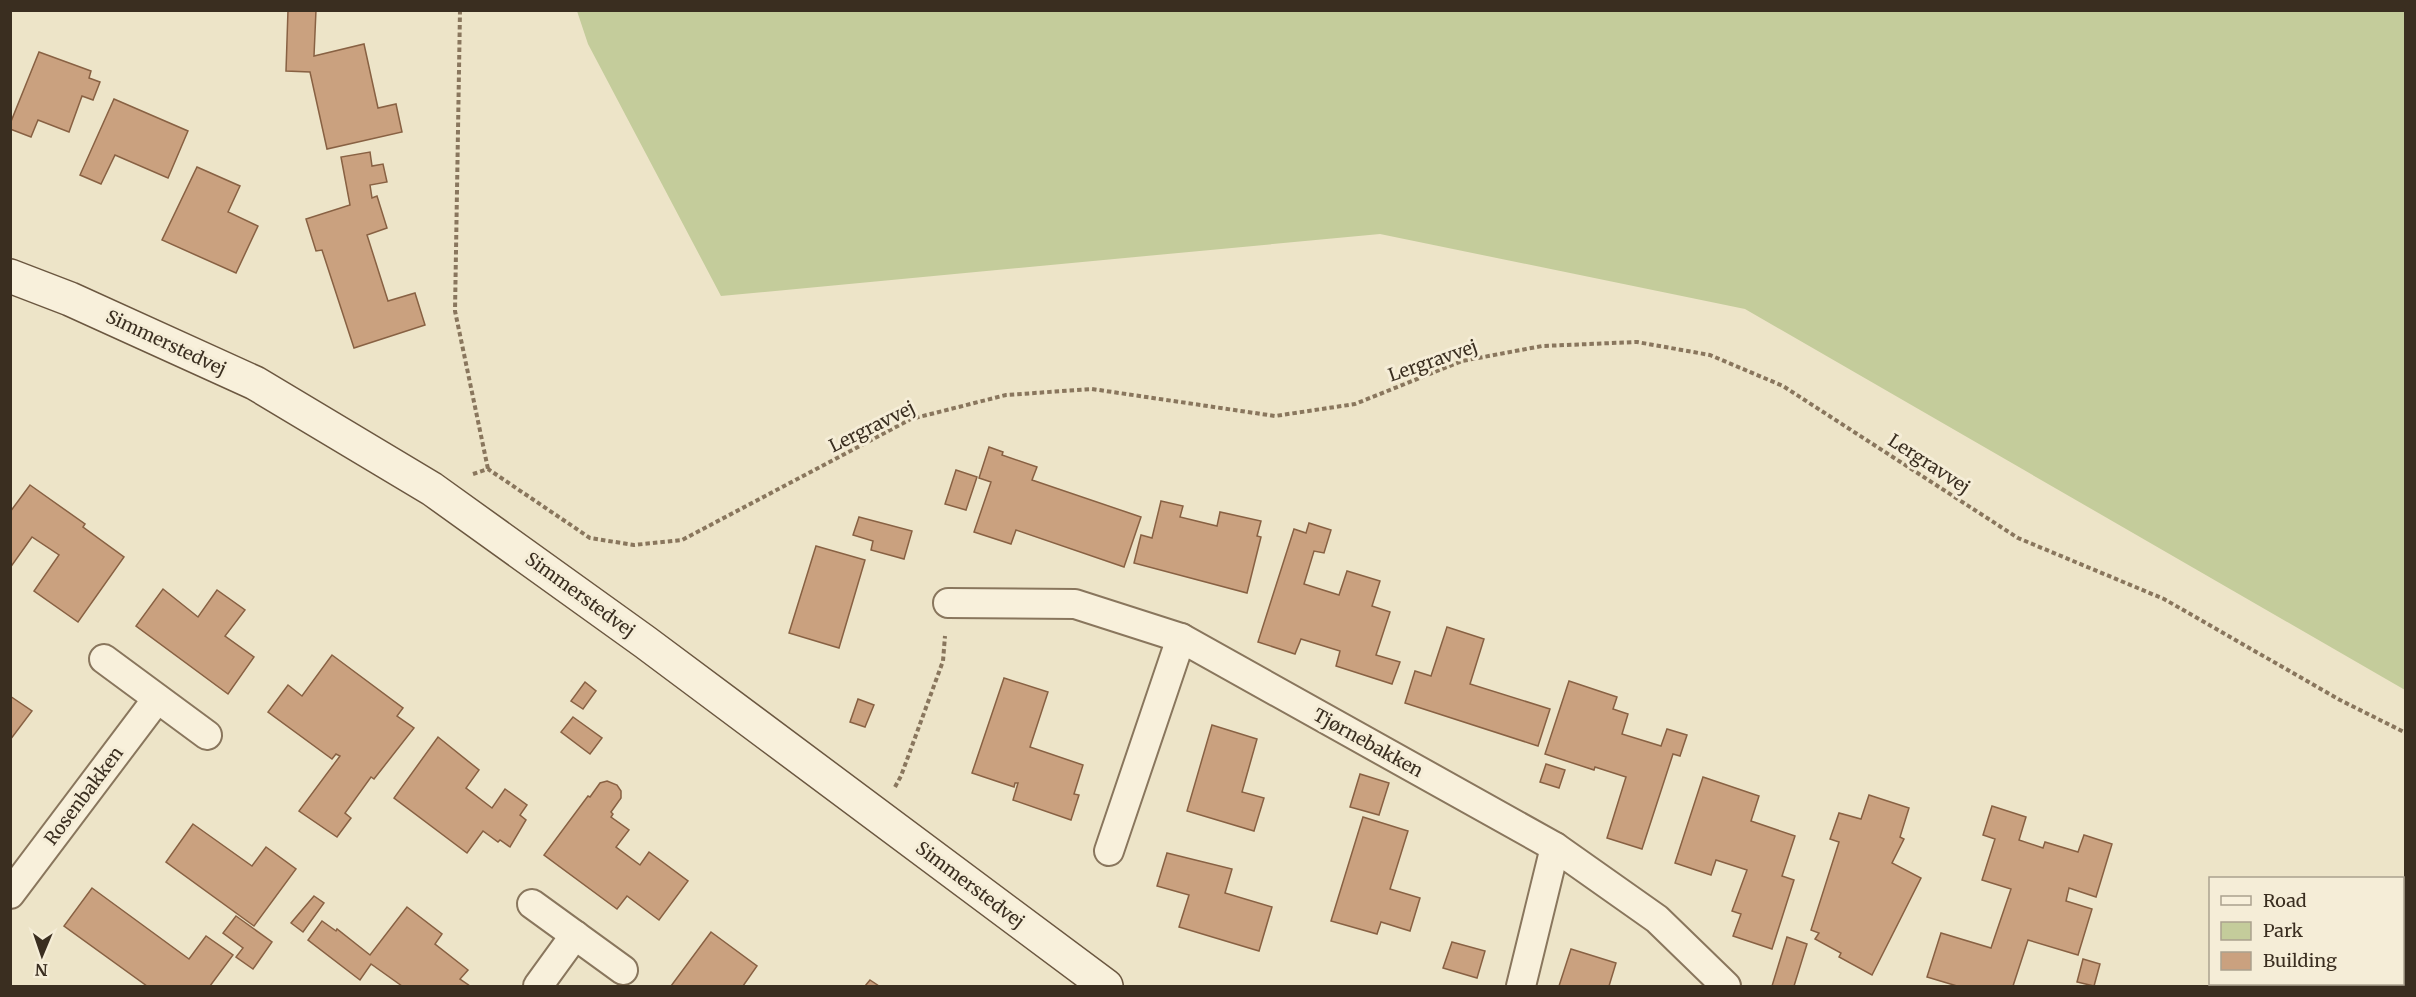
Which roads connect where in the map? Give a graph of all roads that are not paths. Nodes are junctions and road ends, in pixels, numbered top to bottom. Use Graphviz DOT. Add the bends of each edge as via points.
graph roads {
  1 [pos="10,276"];
  2 [pos="948,603"];
  3 [pos="1181,638"];
  4 [pos="104,659"];
  5 [pos="157,699"];
  6 [pos="207,735"];
  7 [pos="1555,847"];
  8 [pos="1109,851"];
  9 [pos="10,894"];
  10 [pos="532,904"];
  11 [pos="575,935"];
  12 [pos="623,970"];
  13 [pos="538,987"];
  14 [pos="1106,987"];
  15 [pos="1521,987"];
  16 [pos="1726,987"];
  1 -- 14 [label="street, Simmerstedvej" via="255,383 432,489 645,642"];
  2 -- 3 [label="street, Tjørnebakken" via="1075,604"];
  3 -- 7 [label="street, Tjørnebakken"];
  3 -- 8 [label="street"];
  4 -- 5 [label="street"];
  5 -- 6 [label="street"];
  5 -- 9 [label="street, Rosenbakken"];
  7 -- 15 [label="street"];
  7 -- 16 [label="street, Tjørnebakken" via="1657,919"];
  10 -- 11 [label="street"];
  11 -- 12 [label="street"];
  11 -- 13 [label="street"];
}
